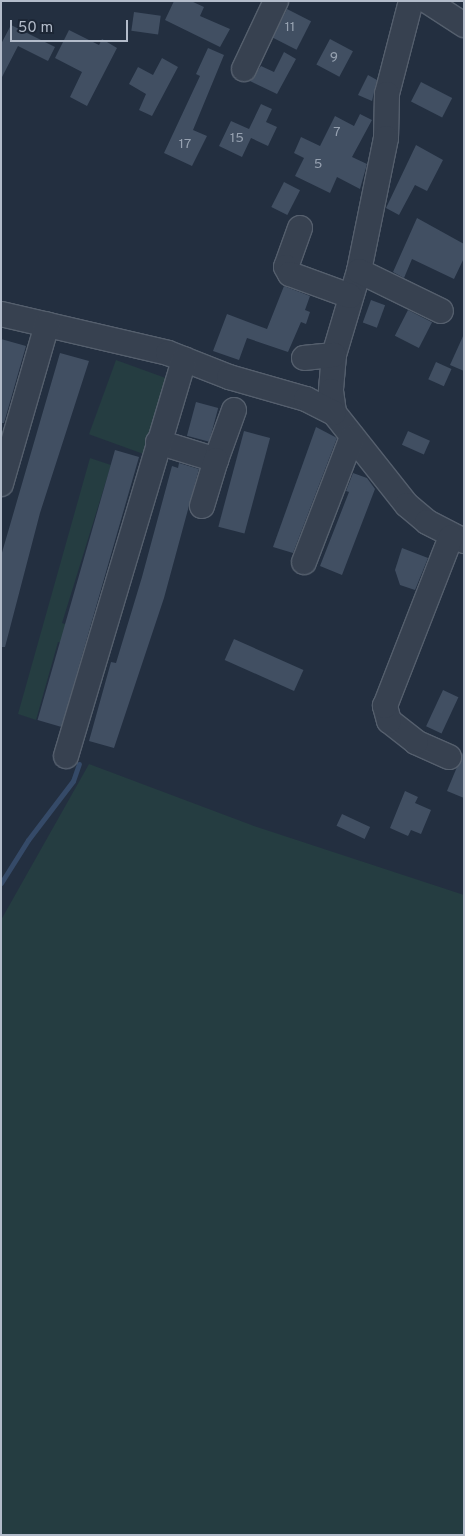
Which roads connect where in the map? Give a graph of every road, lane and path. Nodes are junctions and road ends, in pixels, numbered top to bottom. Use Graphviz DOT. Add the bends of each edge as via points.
graph roads {
  1 [pos="276,1"];
  2 [pos="412,1"];
  3 [pos="427,1"];
  4 [pos="464,26"];
  5 [pos="244,69"];
  6 [pos="300,228"];
  7 [pos="359,271"];
  8 [pos="350,296"];
  9 [pos="441,311"];
  10 [pos="1,314"];
  11 [pos="47,325"];
  12 [pos="334,355"];
  13 [pos="304,358"];
  14 [pos="184,359"];
  15 [pos="234,410"];
  16 [pos="334,413"];
  17 [pos="352,437"];
  18 [pos="158,442"];
  19 [pos="216,460"];
  20 [pos="1,484"];
  21 [pos="202,506"];
  22 [pos="458,539"];
  23 [pos="304,562"];
  24 [pos="66,756"];
  25 [pos="449,757"];
  1 -- 5 [label="street"];
  2 -- 7 [label="street" via="387,94 386,138"];
  3 -- 4 [label="street"];
  6 -- 8 [label="street" via="286,267 290,274"];
  7 -- 8 [label="street"];
  7 -- 9 [label="street"];
  8 -- 12 [label="street"];
  10 -- 11 [label="street"];
  11 -- 14 [label="street"];
  11 -- 20 [label="street"];
  12 -- 13 [label="street"];
  12 -- 16 [label="street"];
  14 -- 16 [label="street" via="229,377 306,399"];
  14 -- 18 [label="street"];
  15 -- 19 [label="street"];
  16 -- 17 [label="street"];
  17 -- 22 [label="street" via="407,505"];
  17 -- 23 [label="street"];
  18 -- 19 [label="street"];
  18 -- 24 [label="street"];
  19 -- 21 [label="street"];
  22 -- 25 [label="street" via="385,706 390,721 416,742"];
}
